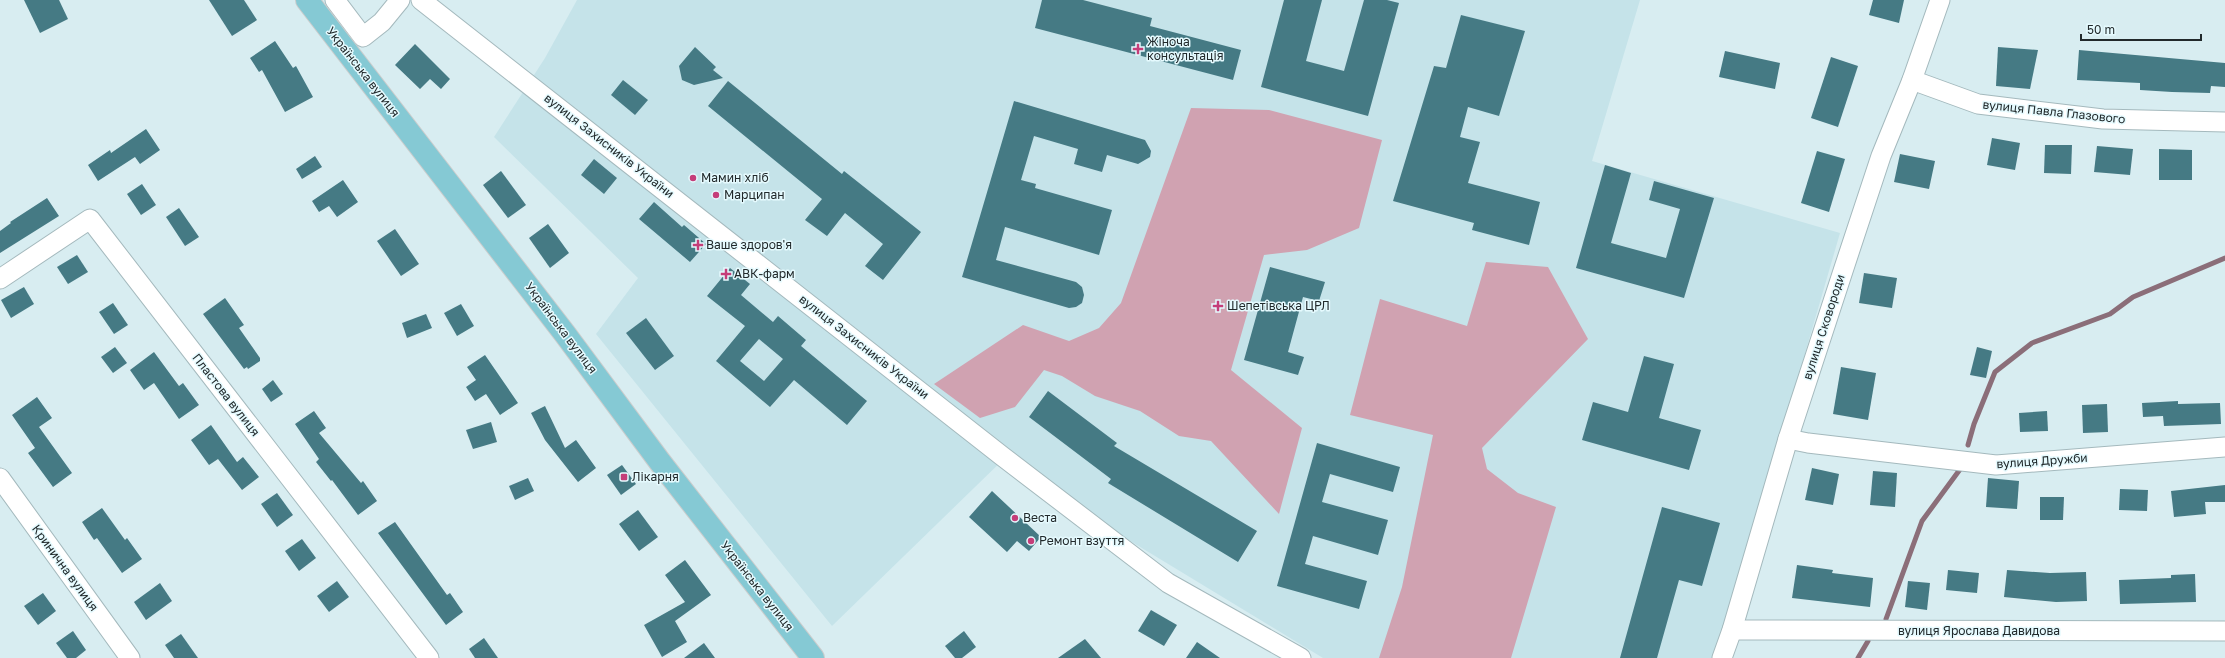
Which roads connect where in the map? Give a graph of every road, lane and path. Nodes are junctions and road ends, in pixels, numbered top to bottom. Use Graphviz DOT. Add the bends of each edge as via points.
graph roads {
  1 [pos="307,0"];
  2 [pos="335,0"];
  3 [pos="400,0"];
  4 [pos="421,0"];
  5 [pos="1940,0"];
  6 [pos="1912,80"];
  7 [pos="2225,122"];
  8 [pos="0,279"];
  9 [pos="1788,439"];
  10 [pos="2225,447"];
  11 [pos="0,478"];
  12 [pos="1732,630"];
  13 [pos="2225,631"];
  14 [pos="130,658"];
  15 [pos="429,658"];
  16 [pos="813,658"];
  17 [pos="1301,658"];
  18 [pos="1722,658"];
  1 -- 16 [label="main road, Українська вулиця"];
  2 -- 3 [label="street" via="363,37 382,22"];
  4 -- 17 [label="street, вулиця Захисників України" via="1002,456 1168,583"];
  5 -- 6 [label="street, вулиця Сковороди"];
  6 -- 7 [label="street, вулиця Павла Глазового" via="1978,104 2103,119"];
  6 -- 9 [label="street, вулиця Сковороди" via="1881,156"];
  8 -- 15 [label="street, Пластова вулиця" via="90,219"];
  9 -- 10 [label="street, вулиця Дружби" via="1996,465"];
  9 -- 12 [label="street, вулиця Сковороди"];
  11 -- 14 [label="street, Кринична вулиця"];
  12 -- 13 [label="street, вулиця Ярослава Давидова"];
  12 -- 18 [label="street, вулиця Сковороди"];
}
